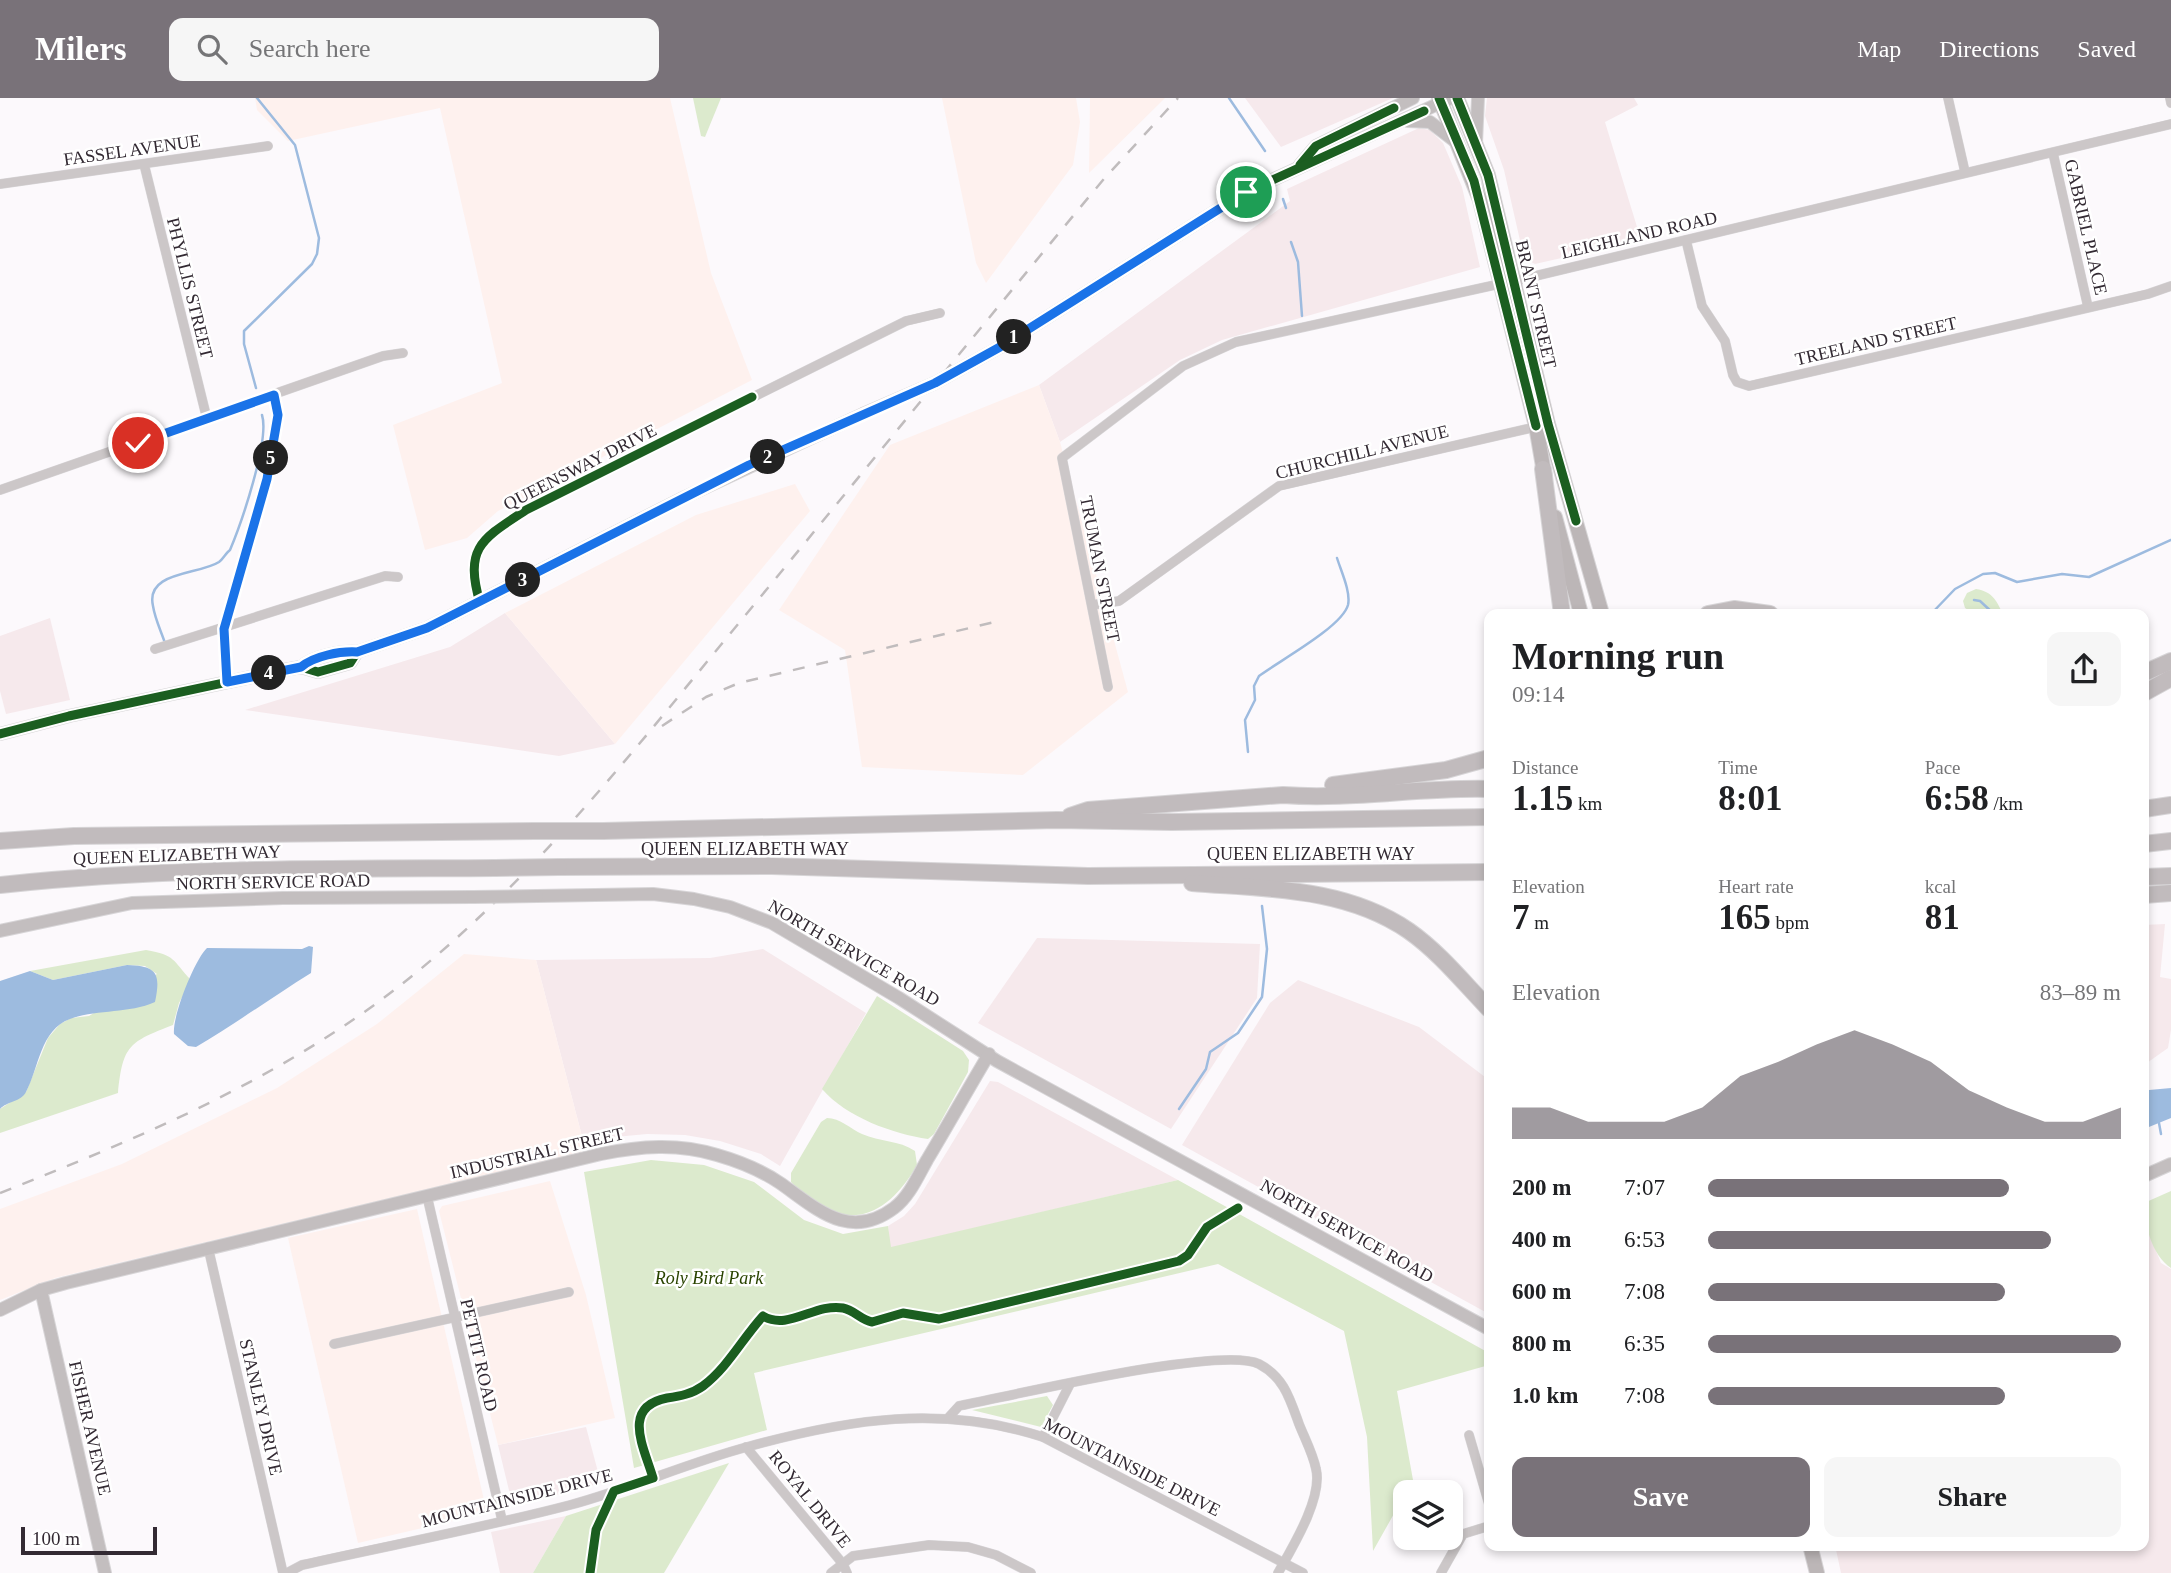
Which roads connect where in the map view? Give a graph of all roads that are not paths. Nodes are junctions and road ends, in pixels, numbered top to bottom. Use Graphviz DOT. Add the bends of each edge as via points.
graph roads {
  1 [pos="1405,98"];
  2 [pos="1413,98"];
  3 [pos="1457,98"];
  4 [pos="1478,98"];
  5 [pos="1948,98"];
  6 [pos="1443,100"];
  7 [pos="1394,107"];
  8 [pos="1401,121"];
  9 [pos="2171,124"];
  10 [pos="1476,143"];
  11 [pos="268,146"];
  12 [pos="1461,147"];
  13 [pos="2053,153"];
  14 [pos="144,164"];
  15 [pos="1300,165"];
  16 [pos="1965,172"];
  17 [pos="0,184"];
  18 [pos="1686,240"];
  19 [pos="1506,281"];
  20 [pos="2171,286"];
  21 [pos="2088,307"];
  22 [pos="940,313"];
  23 [pos="403,353"];
  24 [pos="274,395"];
  25 [pos="206,419"];
  26 [pos="1542,425"];
  27 [pos="1062,458"];
  28 [pos="1542,470"];
  29 [pos="0,490"];
  30 [pos="398,577"];
  31 [pos="480,603"];
  32 [pos="1092,605"];
  33 [pos="1561,609"];
  34 [pos="1580,609"];
  35 [pos="1600,609"];
  36 [pos="224,629"];
  37 [pos="155,649"];
  38 [pos="2171,661"];
  39 [pos="2149,671"];
  40 [pos="2171,678"];
  41 [pos="227,682"];
  42 [pos="1108,687"];
  43 [pos="2149,690"];
  44 [pos="0,734"];
  45 [pos="1484,759"];
  46 [pos="1484,789"];
  47 [pos="1283,794"];
  48 [pos="2171,806"];
  49 [pos="2149,808"];
  50 [pos="1484,817"];
  51 [pos="1057,820"];
  52 [pos="0,841"];
  53 [pos="2171,841"];
  54 [pos="2149,843"];
  55 [pos="1484,872"];
  56 [pos="1088,876"];
  57 [pos="2171,876"];
  58 [pos="2149,877"];
  59 [pos="0,885"];
  60 [pos="2171,893"];
  61 [pos="2149,895"];
  62 [pos="0,932"];
  63 [pos="1484,1004"];
  64 [pos="989,1054"];
  65 [pos="2171,1164"];
  66 [pos="2149,1174"];
  67 [pos="427,1196"];
  68 [pos="208,1247"];
  69 [pos="41,1290"];
  70 [pos="569,1292"];
  71 [pos="0,1310"];
  72 [pos="454,1317"];
  73 [pos="1484,1326"];
  74 [pos="334,1344"];
  75 [pos="1070,1384"];
  76 [pos="949,1417"];
  77 [pos="1469,1435"];
  78 [pos="1043,1437"];
  79 [pos="746,1447"];
  80 [pos="1484,1487"];
  81 [pos="502,1520"];
  82 [pos="1484,1528"];
  83 [pos="1811,1551"];
  84 [pos="1284,1563"];
  85 [pos="845,1568"];
  86 [pos="105,1573"];
  87 [pos="285,1573"];
  88 [pos="831,1573"];
  89 [pos="1031,1573"];
  90 [pos="1278,1573"];
  91 [pos="1303,1573"];
  92 [pos="1441,1573"];
  93 [pos="1816,1573"];
  1 -- 7 [label="street"];
  2 -- 7 [label="street"];
  3 -- 10 [label="main road, BRANT STREET"];
  4 -- 10 [label="street"];
  5 -- 16 [label="street"];
  6 -- 8 [label="street"];
  6 -- 12 [label="main road, BRANT STREET"];
  7 -- 15 [label="street" via="1316,146"];
  8 -- 12 [label="street" via="1430,122"];
  8 -- 15 [label="street" via="1323,159"];
  9 -- 13 [label="street, LEIGHLAND ROAD"];
  10 -- 19 [label="main road, BRANT STREET" via="1488,175"];
  11 -- 14 [label="street, FASSEL AVENUE"];
  12 -- 19 [label="main road, BRANT STREET"];
  13 -- 16 [label="street, LEIGHLAND ROAD"];
  13 -- 21 [label="street, GABRIEL PLACE"];
  14 -- 17 [label="street, FASSEL AVENUE"];
  14 -- 25 [label="street, PHYLLIS STREET"];
  15 -- 31 [label="street, bridge" via="1185,228 1000,347 935,383 673,503"];
  16 -- 18 [label="street, LEIGHLAND ROAD"];
  18 -- 19 [label="street, LEIGHLAND ROAD"];
  18 -- 21 [label="street, TREELAND STREET" via="1702,306 1725,341 1733,375 1743,386"];
  19 -- 26 [label="main road, BRANT STREET"];
  19 -- 27 [label="street, LEIGHLAND ROAD" via="1256,336 1217,349 1183,366"];
  20 -- 21 [label="street, TREELAND STREET"];
  22 -- 31 [label="street, QUEENSWAY DRIVE" via="906,321 514,518 491,533 475,555 472,576"];
  23 -- 24 [label="street"];
  24 -- 25 [label="street"];
  24 -- 36 [label="street" via="278,415 267,479"];
  25 -- 29 [label="street"];
  26 -- 28 [label="main road, BRANT STREET"];
  26 -- 32 [label="street, CHURCHILL AVENUE" via="1279,486 1119,601"];
  26 -- 35 [label="main road, BRANT STREET"];
  27 -- 32 [label="street, TRUMAN STREET"];
  28 -- 33 [label="highway"];
  28 -- 34 [label="main road, BRANT STREET"];
  30 -- 36 [label="street" via="385,576"];
  31 -- 41 [label="street" via="427,628 357,652"];
  32 -- 42 [label="street, TRUMAN STREET"];
  36 -- 37 [label="street"];
  36 -- 41 [label="street"];
  38 -- 39 [label="highway"];
  40 -- 43 [label="highway"];
  41 -- 44 [label="street"];
  45 -- 47 [label="highway" via="1447,770"];
  46 -- 47 [label="highway"];
  47 -- 51 [label="highway" via="1088,810"];
  48 -- 49 [label="highway"];
  50 -- 51 [label="highway, QUEEN ELIZABETH WAY"];
  51 -- 52 [label="highway, QUEEN ELIZABETH WAY, bridge" via="603,831 74,836"];
  53 -- 54 [label="highway"];
  55 -- 56 [label="highway, QUEEN ELIZABETH WAY"];
  56 -- 59 [label="highway, QUEEN ELIZABETH WAY, bridge" via="772,866 559,867 184,872"];
  56 -- 63 [label="highway" via="1313,893 1354,903 1411,932"];
  57 -- 58 [label="highway"];
  60 -- 61 [label="highway"];
  62 -- 64 [label="street, NORTH SERVICE ROAD, bridge" via="132,903 653,894 730,907 772,923"];
  64 -- 67 [label="street, INDUSTRIAL STREET" via="908,1193 877,1218 858,1222 831,1219 747,1166 690,1148 658,1146 601,1154"];
  64 -- 73 [label="street, NORTH SERVICE ROAD"];
  65 -- 66 [label="street"];
  67 -- 68 [label="street, INDUSTRIAL STREET"];
  67 -- 72 [label="street, PETTIT ROAD"];
  68 -- 69 [label="street, INDUSTRIAL STREET"];
  68 -- 87 [label="street, STANLEY DRIVE"];
  69 -- 71 [label="street, INDUSTRIAL STREET"];
  69 -- 86 [label="street, FISHER AVENUE"];
  70 -- 72 [label="street"];
  72 -- 74 [label="street"];
  72 -- 81 [label="street, PETTIT ROAD"];
  75 -- 76 [label="street" via="960,1406"];
  75 -- 78 [label="street"];
  75 -- 84 [label="street" via="1231,1358 1258,1363 1274,1373 1285,1386 1317,1471 1313,1503"];
  76 -- 78 [label="street, MOUNTAINSIDE DRIVE" via="1006,1425"];
  76 -- 79 [label="street, MOUNTAINSIDE DRIVE" via="881,1420"];
  77 -- 80 [label="street"];
  78 -- 84 [label="street, MOUNTAINSIDE DRIVE"];
  79 -- 81 [label="street, MOUNTAINSIDE DRIVE" via="571,1504"];
  79 -- 85 [label="street, ROYAL DRIVE"];
  81 -- 87 [label="street, MOUNTAINSIDE DRIVE" via="302,1565"];
  82 -- 92 [label="street" via="1463,1534"];
  83 -- 93 [label="main road"];
  84 -- 90 [label="street"];
  84 -- 91 [label="street, MOUNTAINSIDE DRIVE"];
  85 -- 88 [label="street"];
  85 -- 89 [label="street" via="853,1556 867,1552 929,1545 968,1547"];
}
